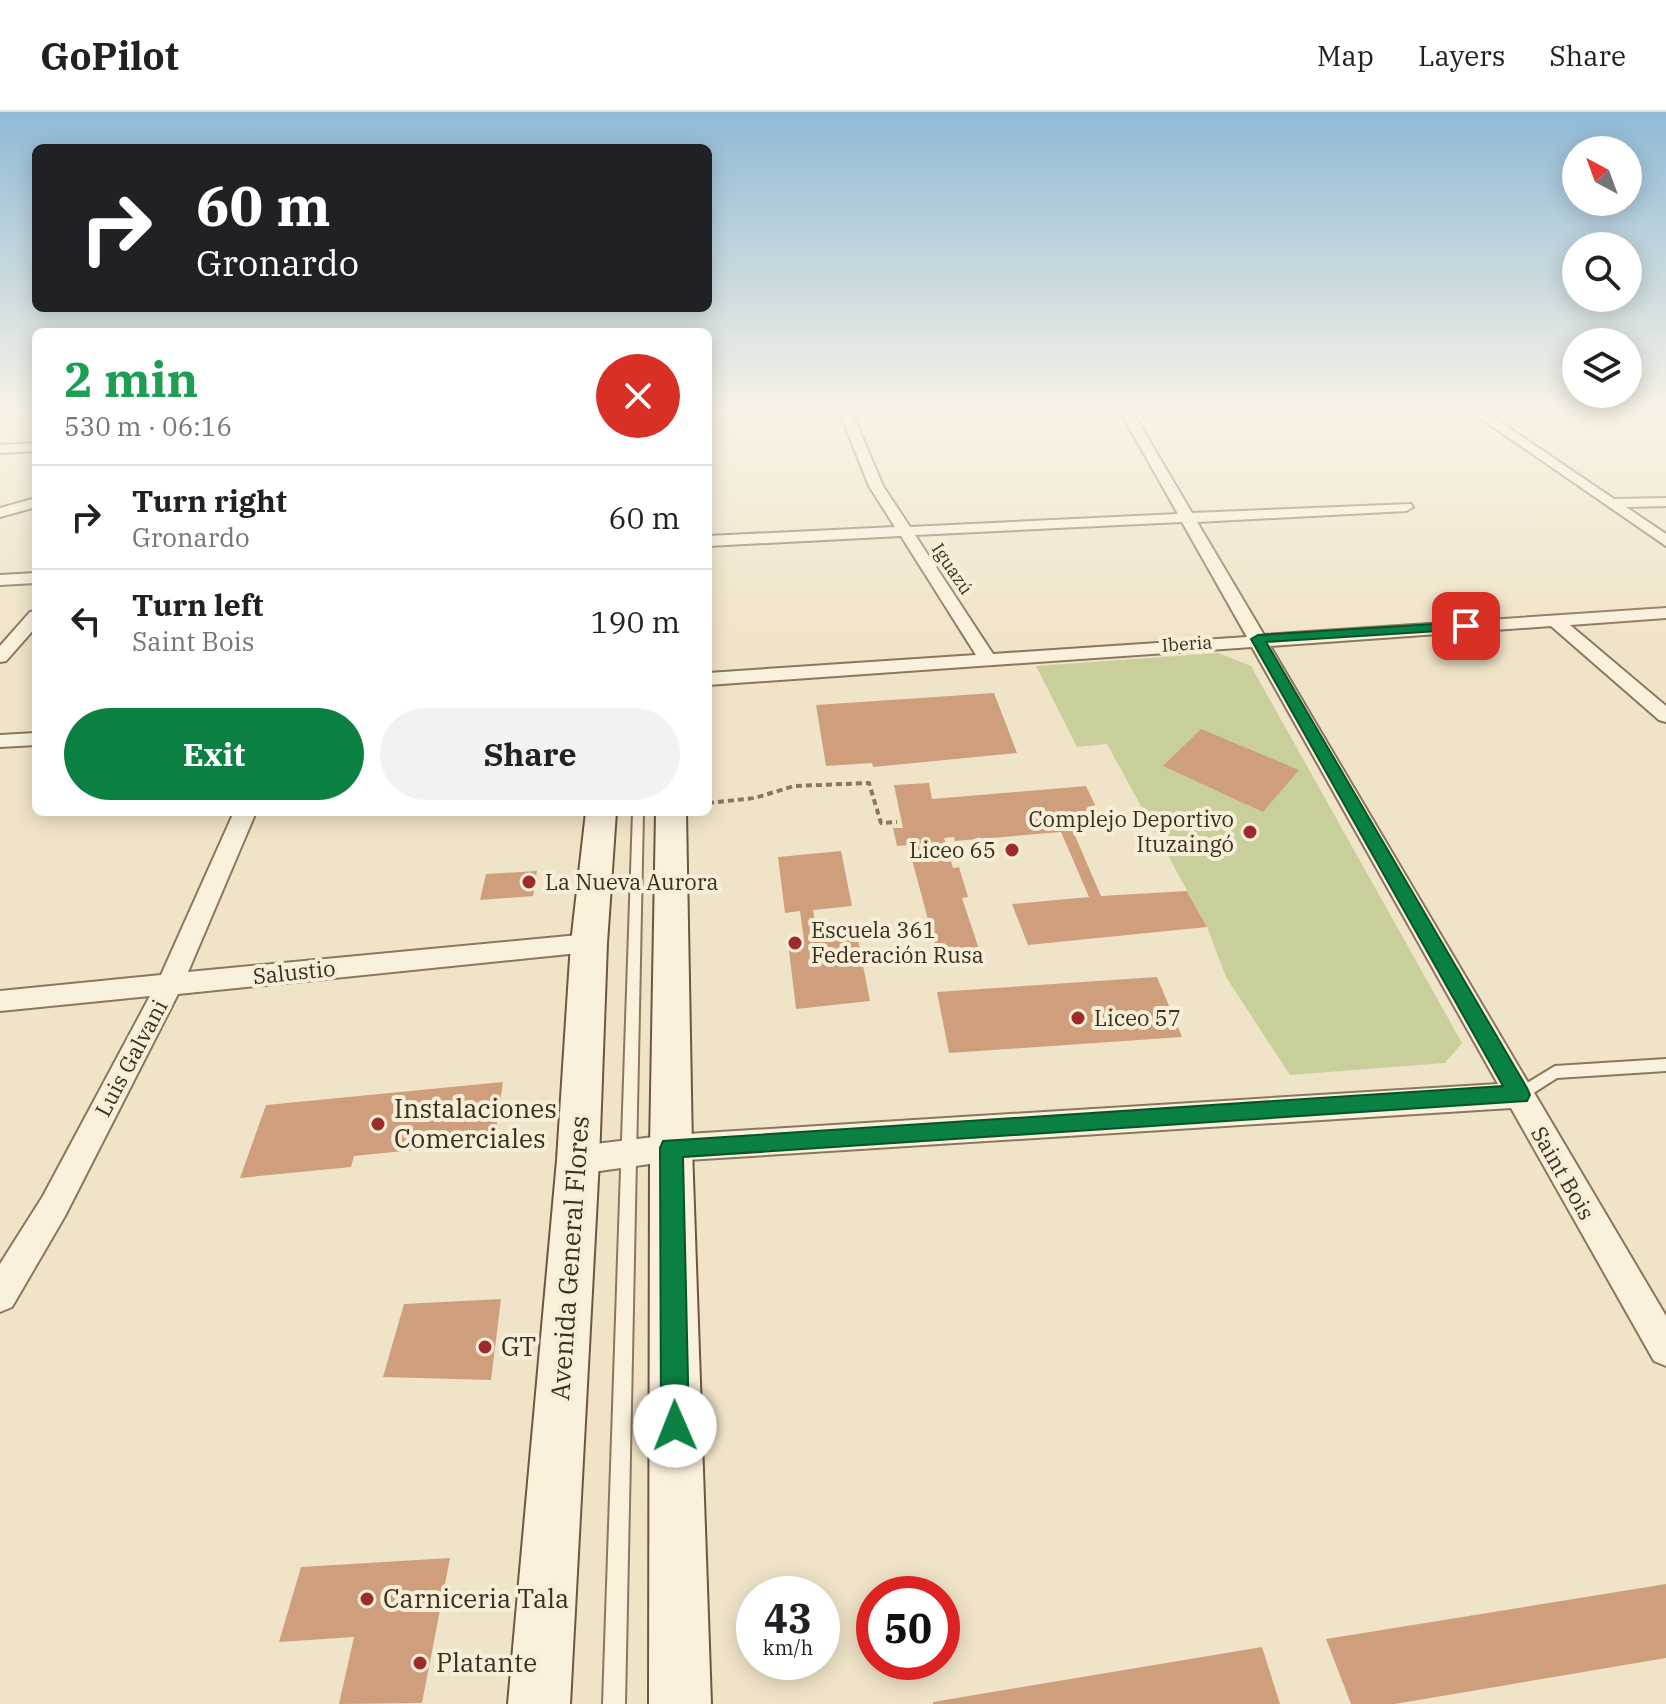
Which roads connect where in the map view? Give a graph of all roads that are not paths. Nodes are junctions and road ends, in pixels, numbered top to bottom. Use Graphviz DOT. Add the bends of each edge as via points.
graph roads {
  1 [pos="877,487"];
  2 [pos="1170,487"];
  3 [pos="1588,487"];
  4 [pos="1666,502"];
  5 [pos="32,503"];
  6 [pos="1611,503"];
  7 [pos="1406,507"];
  8 [pos="0,513"];
  9 [pos="1188,518"];
  10 [pos="904,533"];
  11 [pos="712,541"];
  12 [pos="1666,541"];
  13 [pos="32,578"];
  14 [pos="0,580"];
  15 [pos="1666,613"];
  16 [pos="32,621"];
  17 [pos="1555,621"];
  18 [pos="1258,639"];
  19 [pos="0,657"];
  20 [pos="987,658"];
  21 [pos="712,679"];
  22 [pos="1666,716"];
  23 [pos="32,739"];
  24 [pos="0,741"];
  25 [pos="243,816"];
  26 [pos="601,816"];
  27 [pos="638,816"];
  28 [pos="671,816"];
  29 [pos="589,943"];
  30 [pos="170,984"];
  31 [pos="0,1001"];
  32 [pos="1666,1065"];
  33 [pos="1519,1095"];
  34 [pos="650,1151"];
  35 [pos="578,1160"];
  36 [pos="0,1295"];
  37 [pos="1666,1349"];
  38 [pos="539,1704"];
  39 [pos="614,1704"];
  40 [pos="680,1704"];
  1 -- 10 [label="street, Iguazú"];
  2 -- 9 [label="street, Saint Bois"];
  3 -- 6 [label="street"];
  4 -- 6 [label="street"];
  5 -- 8 [label="street"];
  6 -- 12 [label="street"];
  7 -- 9 [label="street"];
  9 -- 10 [label="street"];
  9 -- 18 [label="street, Saint Bois"];
  10 -- 11 [label="street"];
  10 -- 20 [label="street, Iguazú"];
  13 -- 14 [label="street"];
  15 -- 17 [label="street, Iberia"];
  16 -- 19 [label="street"];
  17 -- 18 [label="street, Iberia"];
  17 -- 22 [label="street"];
  18 -- 20 [label="street, Iberia"];
  18 -- 33 [label="street, Saint Bois"];
  20 -- 21 [label="street, Iberia"];
  23 -- 24 [label="street"];
  25 -- 30 [label="street, Luis Galvani"];
  26 -- 29 [label="main road, Avenida General Flores"];
  27 -- 34 [label="lane"];
  28 -- 34 [label="main road"];
  29 -- 30 [label="street, Salustio"];
  29 -- 35 [label="main road, Avenida General Flores"];
  30 -- 31 [label="street, Salustio"];
  30 -- 36 [label="street, Luis Galvani" via="54,1206"];
  32 -- 33 [label="lane" via="1555,1072"];
  33 -- 34 [label="street"];
  33 -- 37 [label="street, Saint Bois"];
  34 -- 35 [label="street"];
  34 -- 39 [label="lane"];
  34 -- 40 [label="main road"];
  35 -- 38 [label="main road, Avenida General Flores"];
}
